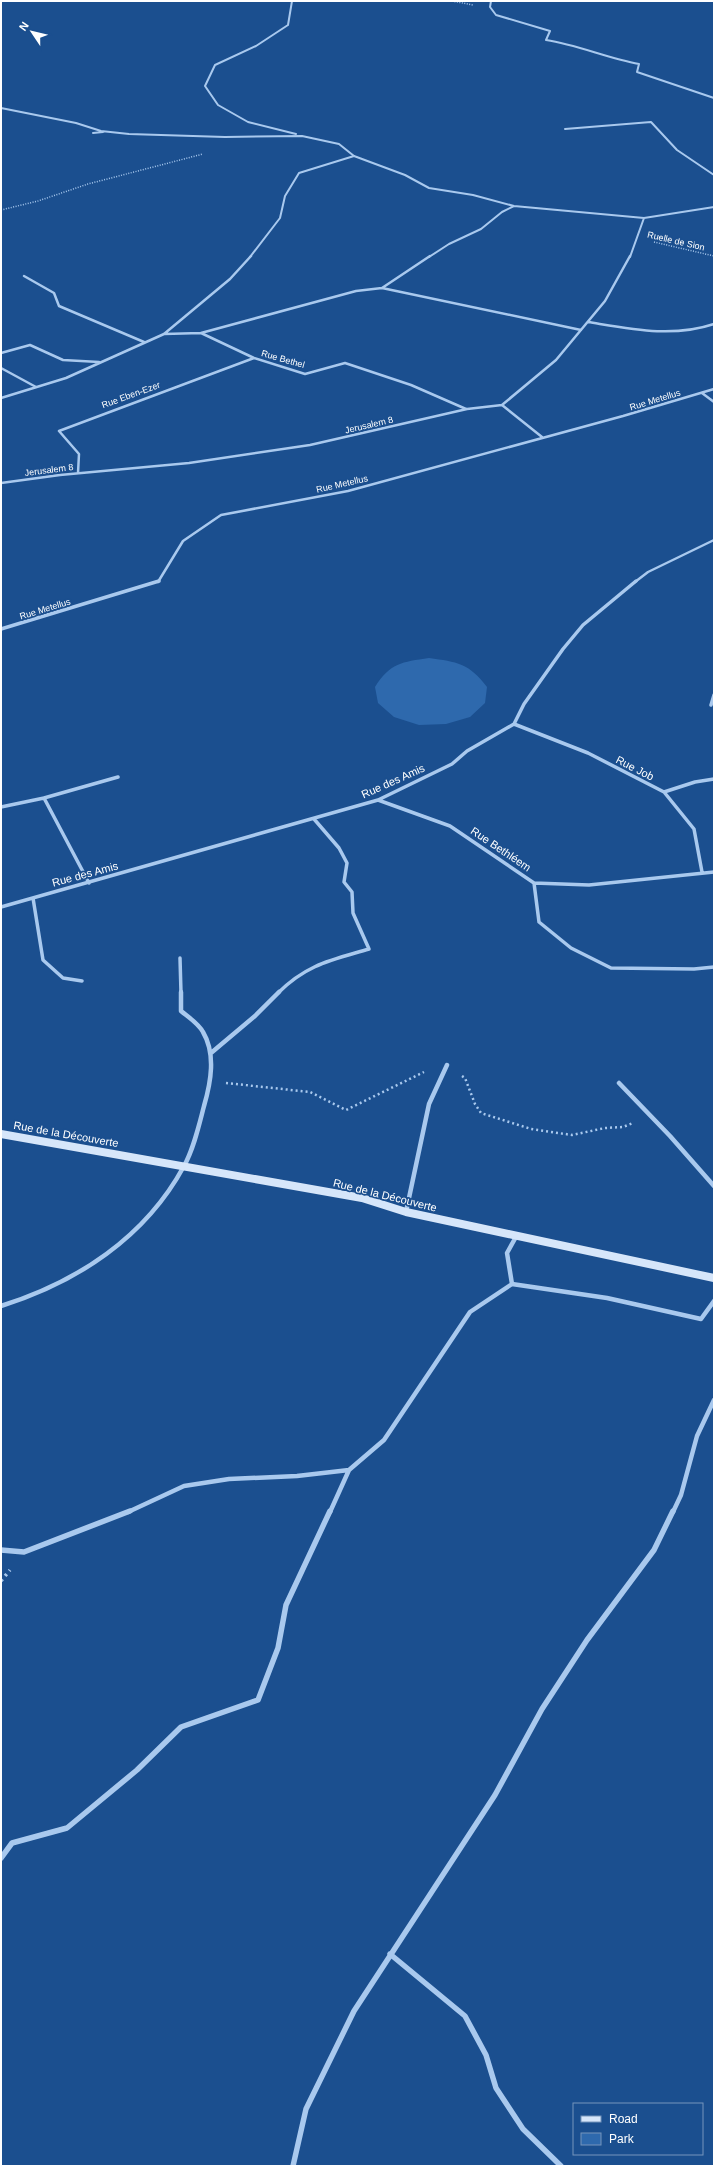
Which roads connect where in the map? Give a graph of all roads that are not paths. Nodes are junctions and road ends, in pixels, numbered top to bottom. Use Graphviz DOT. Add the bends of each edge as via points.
graph roads {
  1 [pos="292,1"];
  2 [pos="491,1"];
  3 [pos="714,98"];
  4 [pos="1,108"];
  5 [pos="565,129"];
  6 [pos="110,132"];
  7 [pos="93,133"];
  8 [pos="302,136"];
  9 [pos="354,156"];
  10 [pos="714,175"];
  11 [pos="514,206"];
  12 [pos="714,207"];
  13 [pos="644,218"];
  14 [pos="24,276"];
  15 [pos="382,288"];
  16 [pos="588,322"];
  17 [pos="714,324"];
  18 [pos="581,330"];
  19 [pos="201,333"];
  20 [pos="164,334"];
  21 [pos="144,342"];
  22 [pos="1,353"];
  23 [pos="254,358"];
  24 [pos="102,362"];
  25 [pos="1,368"];
  26 [pos="37,387"];
  27 [pos="714,390"];
  28 [pos="702,393"];
  29 [pos="1,398"];
  30 [pos="714,402"];
  31 [pos="502,405"];
  32 [pos="467,409"];
  33 [pos="542,437"];
  34 [pos="78,473"];
  35 [pos="1,483"];
  36 [pos="714,540"];
  37 [pos="1,629"];
  38 [pos="714,695"];
  39 [pos="711,705"];
  40 [pos="514,724"];
  41 [pos="118,776"];
  42 [pos="714,779"];
  43 [pos="664,792"];
  44 [pos="44,798"];
  45 [pos="378,800"];
  46 [pos="1,807"];
  47 [pos="314,820"];
  48 [pos="702,872"];
  49 [pos="714,872"];
  50 [pos="89,883"];
  51 [pos="534,883"];
  52 [pos="33,898"];
  53 [pos="1,907"];
  54 [pos="180,958"];
  55 [pos="714,967"];
  56 [pos="82,981"];
  57 [pos="211,1053"];
  58 [pos="447,1065"];
  59 [pos="619,1083"];
  60 [pos="1,1134"];
  61 [pos="184,1165"];
  62 [pos="714,1186"];
  63 [pos="406,1212"];
  64 [pos="517,1235"];
  65 [pos="714,1278"];
  66 [pos="512,1284"];
  67 [pos="714,1301"];
  68 [pos="1,1306"];
  69 [pos="714,1400"];
  70 [pos="349,1470"];
  71 [pos="1,1550"];
  72 [pos="1,1858"];
  73 [pos="390,1954"];
  74 [pos="293,2166"];
  75 [pos="561,2166"];
  1 -- 8 [label="street" via="288,25 256,46 215,65 205,86 218,105 248,122"];
  2 -- 3 [label="street" via="490,5 496,15 550,31 546,40 571,44 638,64 637,72"];
  4 -- 6 [label="street" via="76,122"];
  5 -- 10 [label="street" via="651,122 676,150"];
  6 -- 7 [label="street"];
  6 -- 8 [label="street" via="164,136"];
  8 -- 9 [label="street" via="340,144"];
  9 -- 11 [label="street" via="405,175 429,188 473,195"];
  9 -- 20 [label="street" via="298,173 285,196 280,218 257,250 230,278"];
  11 -- 13 [label="street"];
  11 -- 15 [label="street" via="481,229 449,244"];
  12 -- 13 [label="street"];
  13 -- 16 [label="street" via="635,238 634,249 621,274 605,301"];
  14 -- 21 [label="street" via="54,294 59,306"];
  15 -- 18 [label="street"];
  15 -- 19 [label="street" via="356,291"];
  16 -- 17 [label="street" via="660,333 701,330"];
  16 -- 18 [label="street"];
  18 -- 31 [label="street" via="556,360"];
  19 -- 20 [label="street, Rue Bethel"];
  19 -- 23 [label="street, Rue Bethel"];
  20 -- 21 [label="street"];
  21 -- 24 [label="street"];
  22 -- 24 [label="street" via="30,345 63,360"];
  23 -- 32 [label="street, Rue Bethel" via="305,374 345,363"];
  23 -- 34 [label="street, Rue Eben-Ezer" via="59,431 79,454"];
  24 -- 26 [label="street" via="66,378"];
  25 -- 26 [label="street"];
  26 -- 29 [label="street"];
  27 -- 28 [label="street, Rue Metellus"];
  28 -- 30 [label="street"];
  28 -- 33 [label="street, Rue Metellus"];
  31 -- 32 [label="street, Jerusalem 8"];
  31 -- 33 [label="street"];
  32 -- 34 [label="street, Jerusalem 8" via="310,445 189,463"];
  33 -- 37 [label="street, Rue Metellus" via="348,491 221,515 183,541 159,582"];
  34 -- 35 [label="street, Jerusalem 8"];
  36 -- 40 [label="street" via="648,572 583,625 528,698"];
  38 -- 39 [label="street"];
  40 -- 43 [label="street, Rue Job" via="588,753"];
  40 -- 45 [label="street, Rue des Amis" via="467,751 452,764"];
  41 -- 44 [label="street"];
  42 -- 43 [label="street"];
  43 -- 48 [label="street, Rue Job" via="694,829"];
  44 -- 46 [label="street"];
  44 -- 50 [label="street"];
  45 -- 47 [label="street, Rue des Amis"];
  45 -- 51 [label="street, Rue Bethléem" via="450,826"];
  47 -- 50 [label="street, Rue des Amis"];
  47 -- 57 [label="street" via="339,848 347,863 344,882 352,892 352,913 369,949 311,967 288,983 255,1016"];
  48 -- 49 [label="street"];
  48 -- 51 [label="street" via="589,885"];
  50 -- 52 [label="street, Rue des Amis"];
  51 -- 55 [label="street, Rue Bethléem" via="539,922 571,948 611,968 694,970"];
  52 -- 53 [label="street, Rue des Amis"];
  52 -- 56 [label="street" via="43,960 63,978"];
  54 -- 57 [label="street" via="181,1011 202,1031"];
  57 -- 61 [label="street" via="210,1090"];
  58 -- 63 [label="street" via="429,1104"];
  59 -- 62 [label="street"];
  60 -- 61 [label="street, Rue de la Découverte"];
  61 -- 63 [label="street, Rue de la Découverte" via="362,1198"];
  61 -- 68 [label="street" via="162,1200 140,1228 114,1251 71,1280"];
  63 -- 64 [label="street, Rue de la Découverte"];
  64 -- 65 [label="street, Rue de la Découverte"];
  64 -- 66 [label="street" via="507,1253"];
  66 -- 67 [label="street" via="551,1288 701,1319"];
  66 -- 70 [label="street" via="470,1312 384,1440"];
  69 -- 73 [label="street" via="697,1436 681,1495 654,1550 587,1640 542,1709 495,1795"];
  70 -- 71 [label="street" via="297,1476 229,1479 184,1486 127,1512 24,1552"];
  70 -- 72 [label="street" via="286,1605 278,1648 258,1700 181,1727 137,1770 67,1828 12,1843"];
  73 -- 74 [label="street" via="354,2011 306,2109"];
  73 -- 75 [label="street" via="465,2016 486,2056 496,2088 523,2130"];
}
